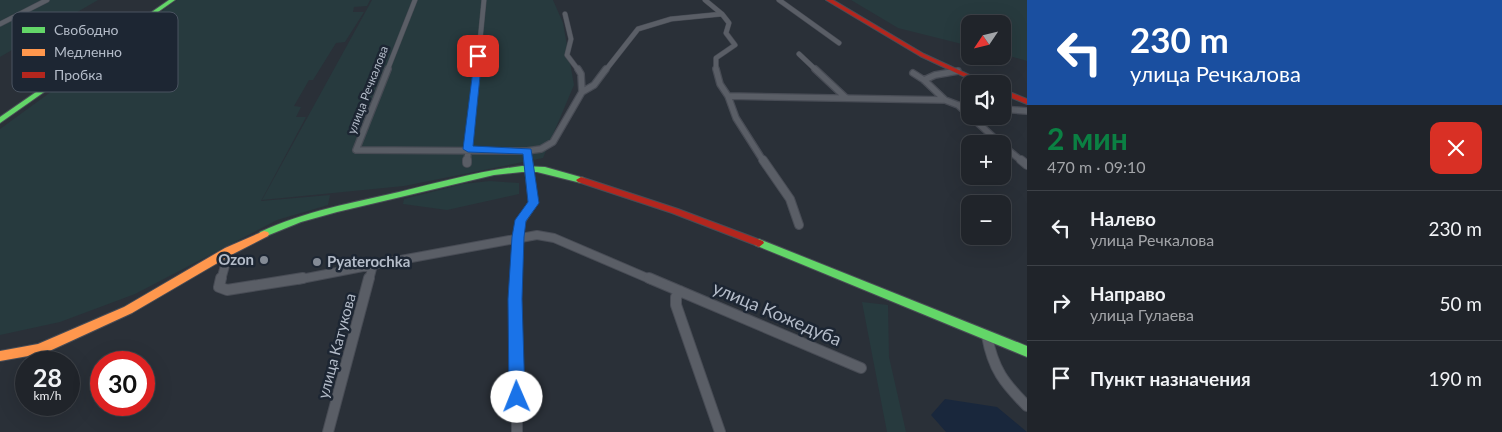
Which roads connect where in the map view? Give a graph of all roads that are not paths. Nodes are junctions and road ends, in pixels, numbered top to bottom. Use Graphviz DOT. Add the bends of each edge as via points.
graph roads {
  1 [pos="47,0"];
  2 [pos="172,0"];
  3 [pos="415,0"];
  4 [pos="484,0"];
  5 [pos="705,0"];
  6 [pos="779,0"];
  7 [pos="829,0"];
  8 [pos="24,12"];
  9 [pos="155,12"];
  10 [pos="565,14"];
  11 [pos="722,14"];
  12 [pos="12,18"];
  13 [pos="0,24"];
  14 [pos="839,43"];
  15 [pos="799,54"];
  16 [pos="958,71"];
  17 [pos="913,72"];
  18 [pos="967,75"];
  19 [pos="924,80"];
  20 [pos="41,92"];
  21 [pos="582,92"];
  22 [pos="1011,95"];
  23 [pos="728,96"];
  24 [pos="845,97"];
  25 [pos="945,100"];
  26 [pos="1027,102"];
  27 [pos="958,105"];
  28 [pos="961,106"];
  29 [pos="1011,109"];
  30 [pos="1027,110"];
  31 [pos="0,121"];
  32 [pos="992,135"];
  33 [pos="468,149"];
  34 [pos="527,151"];
  35 [pos="1011,152"];
  36 [pos="467,163"];
  37 [pos="1027,165"];
  38 [pos="529,170"];
  39 [pos="799,225"];
  40 [pos="518,237"];
  41 [pos="229,251"];
  42 [pos="373,265"];
  43 [pos="680,291"];
  44 [pos="987,336"];
  45 [pos="1027,352"];
  46 [pos="0,356"];
  47 [pos="861,368"];
  48 [pos="1027,406"];
  49 [pos="328,432"];
  50 [pos="518,432"];
  51 [pos="720,432"];
  1 -- 8 [label="street"];
  2 -- 9 [label="main road"];
  3 -- 33 [label="street, улица Речкалова" via="356,150"];
  4 -- 33 [label="street"];
  5 -- 11 [label="street"];
  6 -- 14 [label="street"];
  7 -- 16 [label="main road" via="884,34"];
  10 -- 21 [label="street" via="571,39 567,55 581,74"];
  11 -- 21 [label="street" via="670,19 638,29 594,85"];
  11 -- 23 [label="street" via="729,23 726,33 735,45 715,61 722,90"];
  12 -- 13 [label="street"];
  15 -- 24 [label="street"];
  16 -- 18 [label="main road"];
  16 -- 19 [label="street"];
  17 -- 19 [label="street"];
  19 -- 25 [label="street"];
  20 -- 31 [label="main road"];
  21 -- 34 [label="street, улица Речкалова" via="553,142 541,149"];
  22 -- 26 [label="main road"];
  23 -- 24 [label="street"];
  23 -- 39 [label="street" via="736,118 788,197"];
  24 -- 25 [label="street"];
  25 -- 27 [label="street"];
  27 -- 28 [label="street"];
  27 -- 32 [label="street"];
  29 -- 30 [label="street"];
  33 -- 34 [label="street, улица Речкалова"];
  33 -- 36 [label="street"];
  34 -- 38 [label="street"];
  35 -- 37 [label="street"];
  38 -- 40 [label="street" via="533,203 521,220"];
  38 -- 41 [label="main road" via="475,178 330,211 273,229"];
  38 -- 44 [label="main road" via="544,169 570,176 726,230"];
  40 -- 42 [label="street"];
  40 -- 43 [label="street, улица Кожедуба" via="537,235 554,238"];
  40 -- 50 [label="street" via="515,299"];
  41 -- 42 [label="street" via="219,287 227,290"];
  41 -- 46 [label="main road" via="128,310 40,348"];
  42 -- 49 [label="street, улица Катукова"];
  43 -- 47 [label="street, улица Кожедуба"];
  43 -- 51 [label="street" via="676,305"];
  44 -- 45 [label="main road"];
  44 -- 48 [label="street" via="990,358 1003,383"];
}
